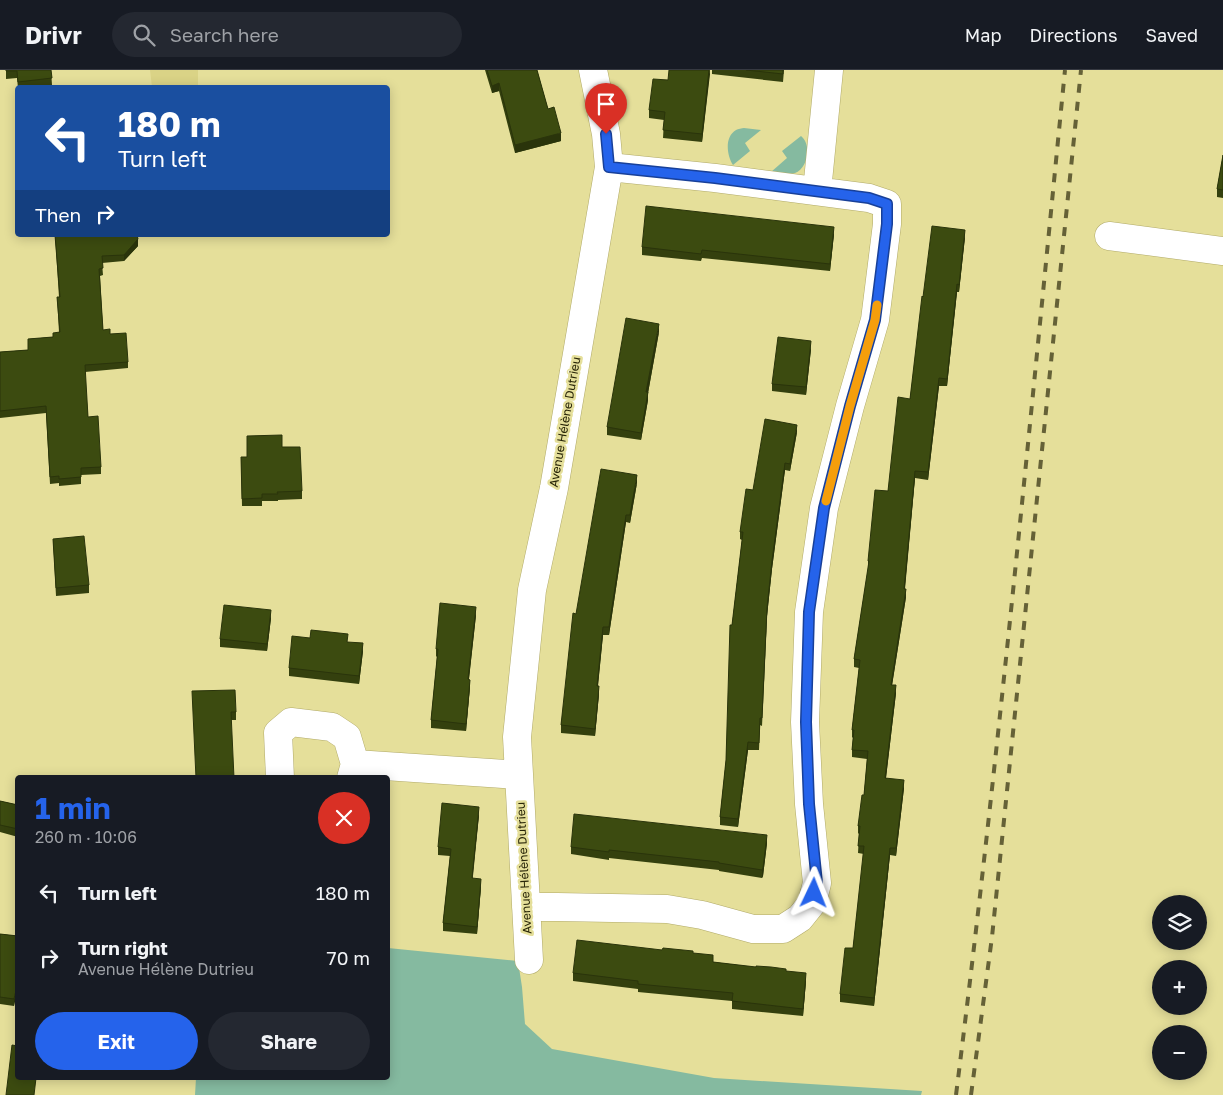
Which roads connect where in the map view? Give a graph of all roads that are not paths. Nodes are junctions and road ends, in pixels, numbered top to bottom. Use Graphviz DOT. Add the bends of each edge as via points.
graph roads {
  1 [pos="593,70"];
  2 [pos="828,70"];
  3 [pos="609,167"];
  4 [pos="817,191"];
  5 [pos="1109,236"];
  6 [pos="1223,251"];
  7 [pos="353,771"];
  8 [pos="280,775"];
  9 [pos="519,775"];
  10 [pos="526,907"];
  11 [pos="529,960"];
  1 -- 3 [label="street, Avenue Hélène Dutrieu"];
  2 -- 4 [label="street"];
  3 -- 4 [label="street"];
  3 -- 9 [label="street, Avenue Hélène Dutrieu" via="555,478 532,590 517,737"];
  4 -- 10 [label="street" via="869,198 887,204 887,224 875,320 824,508 809,612 806,722 809,804 817,883 812,903 784,930 753,929 668,909"];
  5 -- 6 [label="street"];
  7 -- 8 [label="street" via="347,737 332,727 291,722 278,733"];
  7 -- 9 [label="street"];
  9 -- 10 [label="street, Avenue Hélène Dutrieu"];
  10 -- 11 [label="street, Avenue Hélène Dutrieu"];
}
